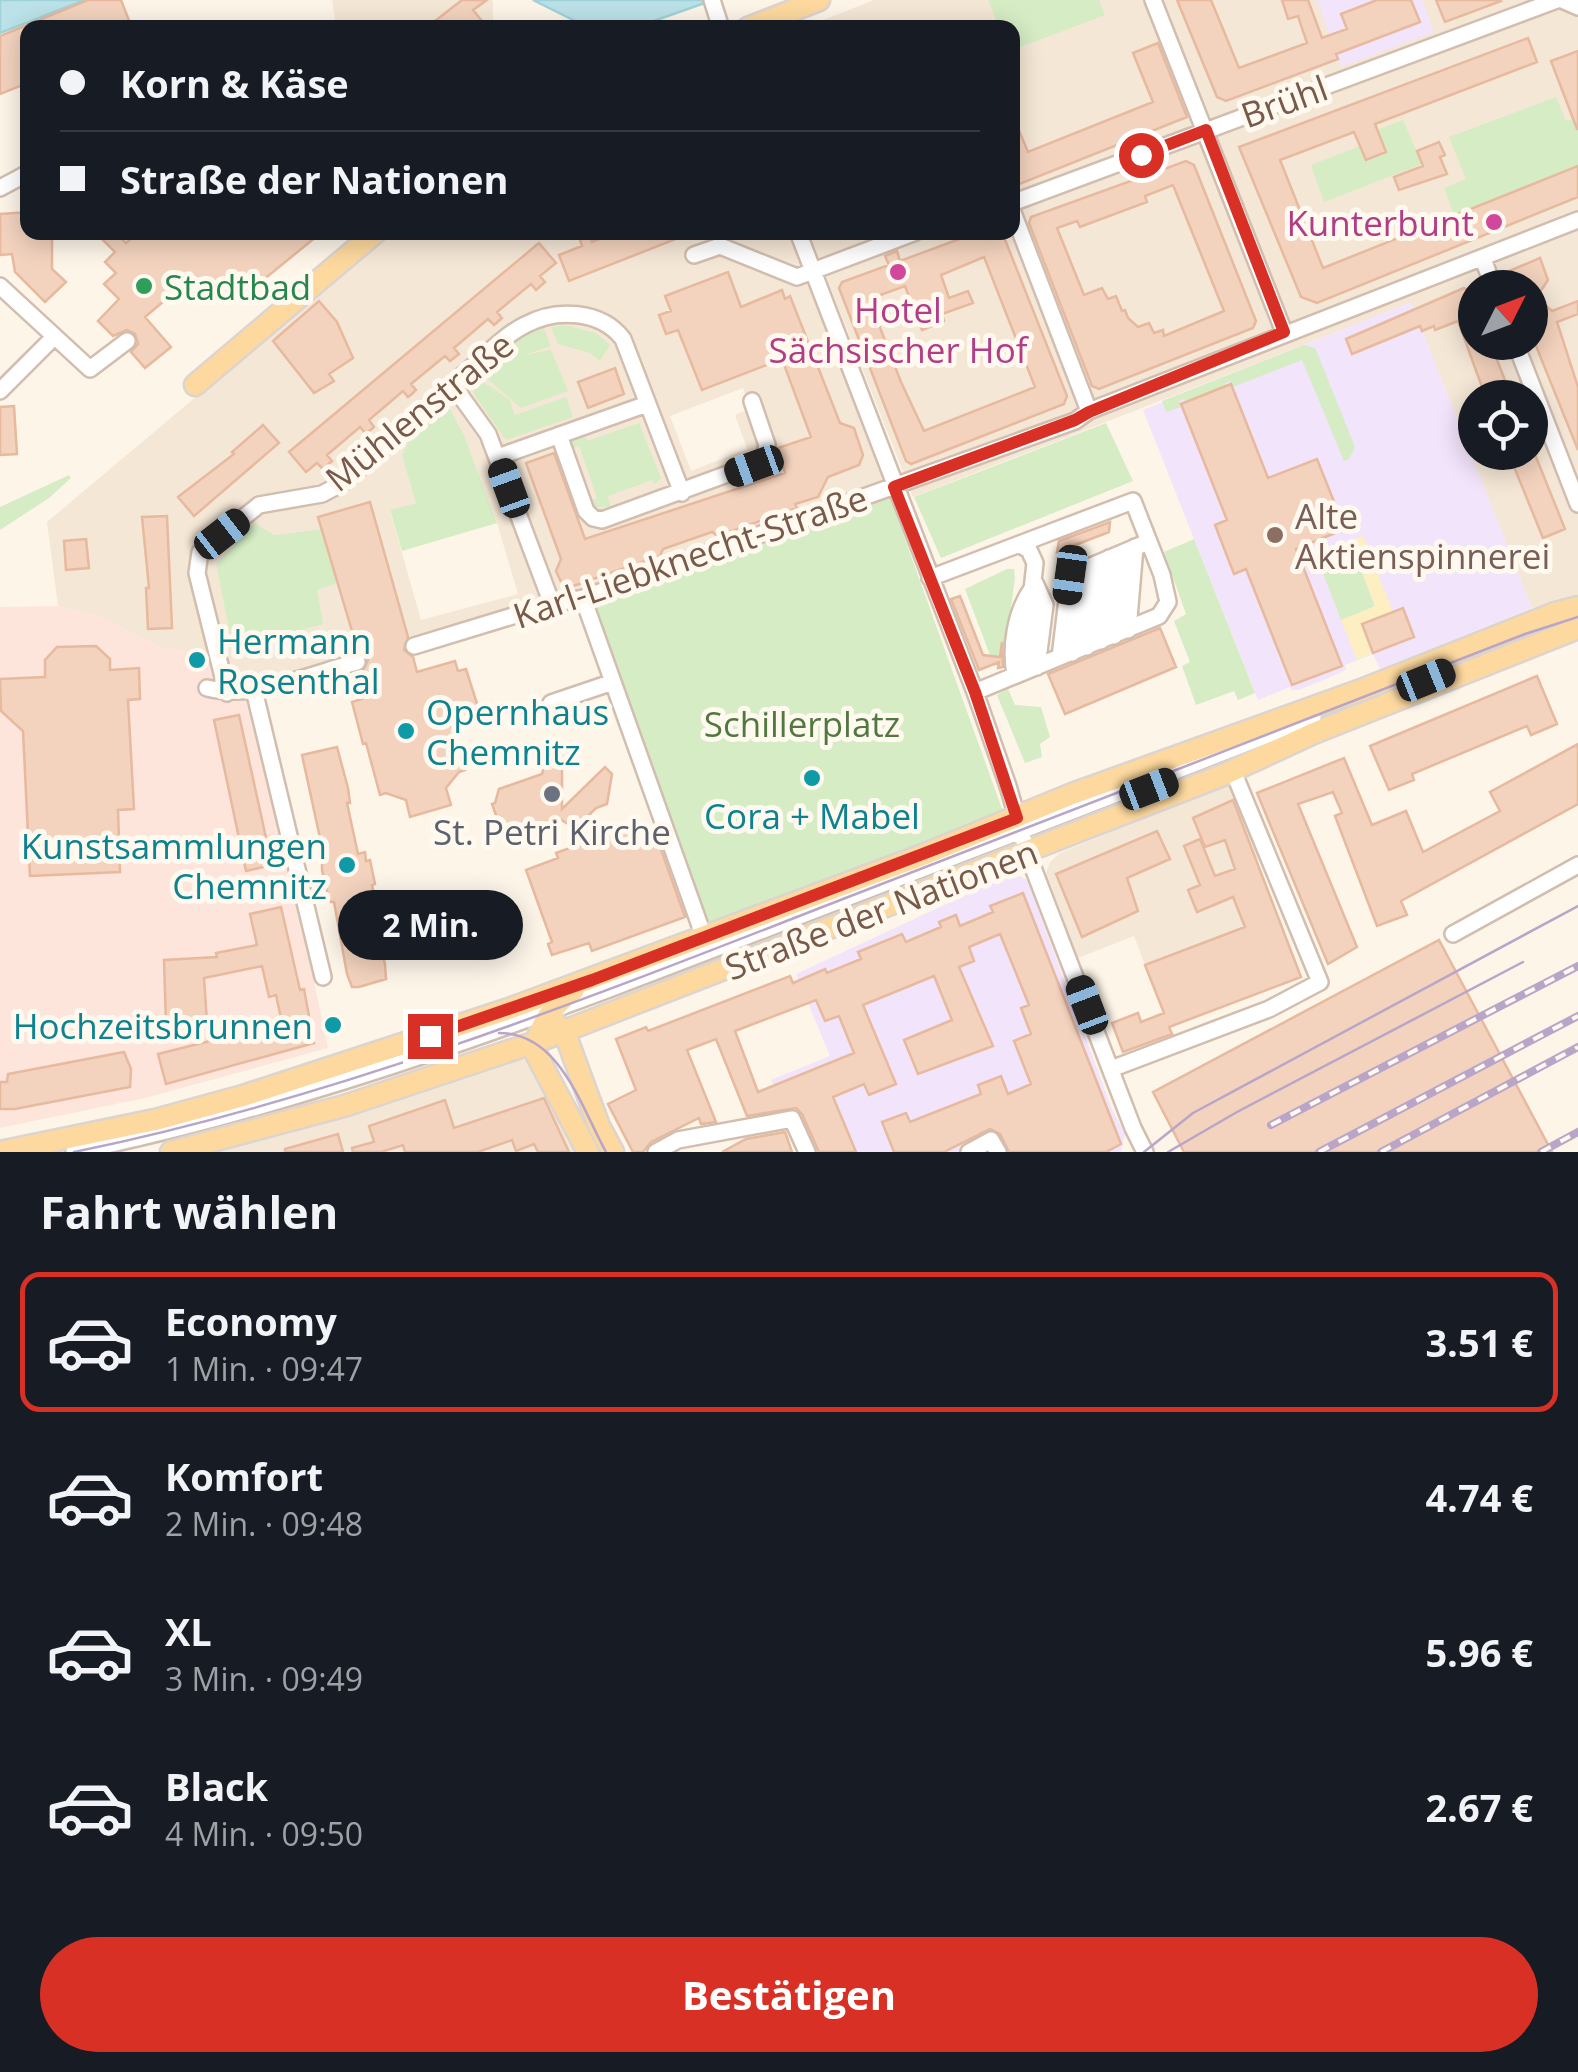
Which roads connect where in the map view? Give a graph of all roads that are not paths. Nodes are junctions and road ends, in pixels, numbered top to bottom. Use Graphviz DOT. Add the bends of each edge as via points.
graph roads {
  1 [pos="818,0"];
  2 [pos="1153,0"];
  3 [pos="1559,0"];
  4 [pos="1578,8"];
  5 [pos="768,20"];
  6 [pos="1206,130"];
  7 [pos="1020,204"];
  8 [pos="1578,220"];
  9 [pos="1020,228"];
  10 [pos="367,240"];
  11 [pos="801,240"];
  12 [pos="895,240"];
  13 [pos="694,255"];
  14 [pos="1483,258"];
  15 [pos="1487,270"];
  16 [pos="814,271"];
  17 [pos="0,286"];
  18 [pos="1284,332"];
  19 [pos="54,337"];
  20 [pos="128,340"];
  21 [pos="1522,360"];
  22 [pos="452,384"];
  23 [pos="194,386"];
  24 [pos="0,391"];
  25 [pos="752,401"];
  26 [pos="647,404"];
  27 [pos="1089,412"];
  28 [pos="559,435"];
  29 [pos="498,457"];
  30 [pos="894,487"];
  31 [pos="682,492"];
  32 [pos="1578,504"];
  33 [pos="1020,545"];
  34 [pos="1115,556"];
  35 [pos="930,578"];
  36 [pos="1036,583"];
  37 [pos="583,598"];
  38 [pos="552,604"];
  39 [pos="1578,607"];
  40 [pos="1578,618"];
  41 [pos="1578,628"];
  42 [pos="1094,644"];
  43 [pos="414,646"];
  44 [pos="358,662"];
  45 [pos="1025,671"];
  46 [pos="613,682"];
  47 [pos="208,688"];
  48 [pos="254,690"];
  49 [pos="975,692"];
  50 [pos="227,693"];
  51 [pos="550,703"];
  52 [pos="1233,771"];
  53 [pos="1022,835"];
  54 [pos="1578,865"];
  55 [pos="867,895"];
  56 [pos="1453,934"];
  57 [pos="704,937"];
  58 [pos="323,977"];
  59 [pos="584,983"];
  60 [pos="506,1010"];
  61 [pos="549,1022"];
  62 [pos="1111,1069"];
  63 [pos="1133,1128"];
  64 [pos="0,1152"];
  65 [pos="74,1152"];
  66 [pos="107,1152"];
  67 [pos="172,1152"];
  68 [pos="588,1152"];
  69 [pos="613,1152"];
  70 [pos="656,1152"];
  71 [pos="807,1152"];
  72 [pos="969,1152"];
  73 [pos="998,1152"];
  74 [pos="1127,1152"];
  75 [pos="1145,1152"];
  1 -- 5 [label="main road"];
  2 -- 6 [label="street"];
  3 -- 4 [label="street, Brühl"];
  3 -- 6 [label="street, Brühl"];
  6 -- 7 [label="street, Brühl"];
  6 -- 18 [label="street"];
  8 -- 14 [label="street, Karl-Liebknecht-Straße"];
  9 -- 27 [label="street"];
  10 -- 23 [label="main road"];
  11 -- 16 [label="street"];
  12 -- 16 [label="street"];
  13 -- 16 [label="street" via="720,246 797,277"];
  14 -- 15 [label="street"];
  14 -- 18 [label="street, Karl-Liebknecht-Straße"];
  16 -- 30 [label="street"];
  17 -- 19 [label="street"];
  18 -- 27 [label="street, Karl-Liebknecht-Straße"];
  19 -- 20 [label="street" via="90,368"];
  19 -- 24 [label="street"];
  21 -- 32 [label="street"];
  22 -- 26 [label="street, Mühlenstraße" via="524,325 566,314 615,328"];
  22 -- 29 [label="street"];
  22 -- 50 [label="street, Mühlenstraße" via="338,485 259,505 200,552 198,573"];
  25 -- 31 [label="street" via="766,458"];
  26 -- 28 [label="street"];
  26 -- 31 [label="street"];
  27 -- 30 [label="street, Karl-Liebknecht-Straße"];
  28 -- 29 [label="street"];
  28 -- 31 [label="street" via="592,518 607,519"];
  29 -- 38 [label="street"];
  30 -- 35 [label="street"];
  30 -- 37 [label="street, Karl-Liebknecht-Straße"];
  33 -- 34 [label="street" via="1133,501"];
  33 -- 35 [label="street"];
  33 -- 36 [label="street" via="1035,563"];
  34 -- 42 [label="street"];
  34 -- 42 [label="street"];
  34 -- 42 [label="street" via="1070,575"];
  34 -- 42 [label="street" via="1162,575 1168,602 1159,616"];
  35 -- 49 [label="street"];
  36 -- 45 [label="street" via="1046,605"];
  36 -- 45 [label="street" via="1020,606 1013,662"];
  37 -- 38 [label="street, Karl-Liebknecht-Straße"];
  37 -- 46 [label="street"];
  38 -- 43 [label="street, Karl-Liebknecht-Straße"];
  39 -- 53 [label="main road, Straße der Nationen" via="1072,794"];
  40 -- 53 [label="street"];
  41 -- 52 [label="main road, Straße der Nationen"];
  42 -- 45 [label="street"];
  44 -- 48 [label="street"];
  45 -- 49 [label="street"];
  46 -- 51 [label="street"];
  46 -- 57 [label="street"];
  47 -- 50 [label="street"];
  48 -- 50 [label="street"];
  48 -- 58 [label="street"];
  49 -- 53 [label="street"];
  52 -- 53 [label="main road, Straße der Nationen"];
  52 -- 62 [label="street" via="1320,982"];
  53 -- 55 [label="main road, Straße der Nationen"];
  53 -- 55 [label="main road, Straße der Nationen"];
  53 -- 62 [label="street"];
  54 -- 56 [label="street"];
  55 -- 57 [label="main road, Straße der Nationen"];
  55 -- 61 [label="main road, Straße der Nationen"];
  57 -- 59 [label="main road, Straße der Nationen"];
  59 -- 60 [label="main road, Straße der Nationen"];
  59 -- 61 [label="main road"];
  60 -- 61 [label="main road" via="527,1008"];
  60 -- 64 [label="main road, Straße der Nationen" via="244,1096"];
  61 -- 65 [label="street" via="148,1137"];
  61 -- 66 [label="street" via="340,1092"];
  61 -- 67 [label="main road, Straße der Nationen" via="344,1106"];
  61 -- 68 [label="main road" via="538,1060"];
  61 -- 69 [label="main road"];
  62 -- 63 [label="street"];
  63 -- 74 [label="street"];
  63 -- 75 [label="street"];
  70 -- 71 [label="street" via="678,1140 792,1118"];
  72 -- 73 [label="street" via="991,1140"];
}
